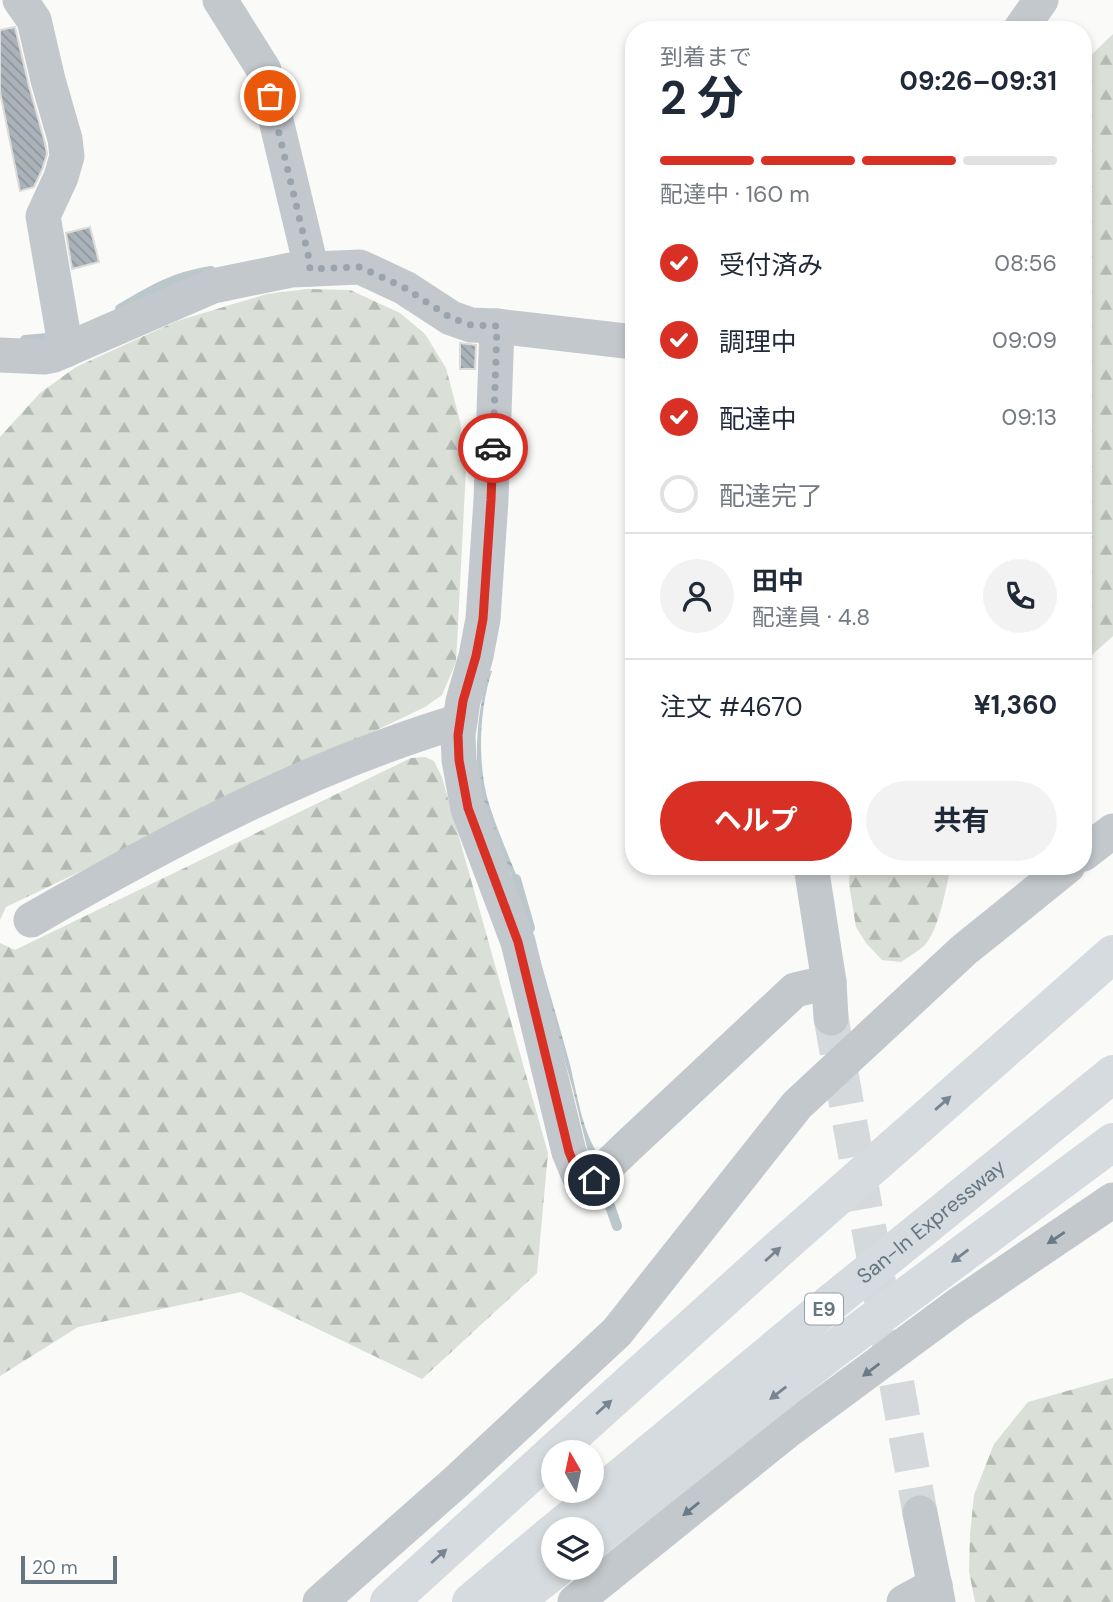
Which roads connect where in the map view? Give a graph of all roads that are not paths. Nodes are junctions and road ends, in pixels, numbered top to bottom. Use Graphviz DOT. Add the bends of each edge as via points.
graph roads {
  1 [pos="20,0"];
  2 [pos="220,0"];
  3 [pos="1041,0"];
  4 [pos="1026,21"];
  5 [pos="310,269"];
  6 [pos="497,326"];
  7 [pos="625,341"];
  8 [pos="66,350"];
  9 [pos="0,355"];
  10 [pos="460,721"];
  11 [pos="1113,831"];
  12 [pos="1092,847"];
  13 [pos="812,875"];
  14 [pos="1057,875"];
  15 [pos="31,920"];
  16 [pos="1113,954"];
  17 [pos="829,982"];
  18 [pos="831,1018"];
  19 [pos="1113,1074"];
  20 [pos="1113,1142"];
  21 [pos="1113,1200"];
  22 [pos="567,1440"];
  23 [pos="541,1464"];
  24 [pos="920,1513"];
  25 [pos="572,1517"];
  26 [pos="604,1531"];
  27 [pos="541,1543"];
  28 [pos="542,1580"];
  29 [pos="936,1593"];
  30 [pos="320,1602"];
  31 [pos="389,1602"];
  32 [pos="471,1602"];
  33 [pos="514,1602"];
  34 [pos="575,1602"];
  35 [pos="904,1602"];
  1 -- 8 [label="street" via="34,20 65,139 66,163 43,216"];
  2 -- 5 [label="street" via="264,70"];
  3 -- 4 [label="street"];
  5 -- 6 [label="street" via="360,267 405,288 451,318"];
  5 -- 8 [label="street" via="213,286"];
  6 -- 7 [label="street"];
  6 -- 10 [label="street" via="483,619"];
  8 -- 9 [label="street" via="44,357"];
  10 -- 15 [label="street" via="349,759 260,799 125,866"];
  10 -- 17 [label="street" via="459,760 468,808 518,942 569,1152 585,1181 594,1180 795,990"];
  11 -- 12 [label="street"];
  13 -- 17 [label="street"];
  14 -- 30 [label="street" via="964,950 797,1105 617,1332"];
  22 -- 16 [label="highway, one-way"];
  17 -- 18 [label="street"];
  19 -- 25 [label="highway, San-In Expressway / E9"];
  20 -- 26 [label="highway, one-way" via="828,1354"];
  21 -- 34 [label="street, one-way" via="958,1305 786,1432"];
  31 -- 23 [label="highway, one-way"];
  24 -- 29 [label="street"];
  27 -- 32 [label="highway, San-In Expressway / E9"];
  28 -- 33 [label="highway"];
  29 -- 35 [label="street"];
}
